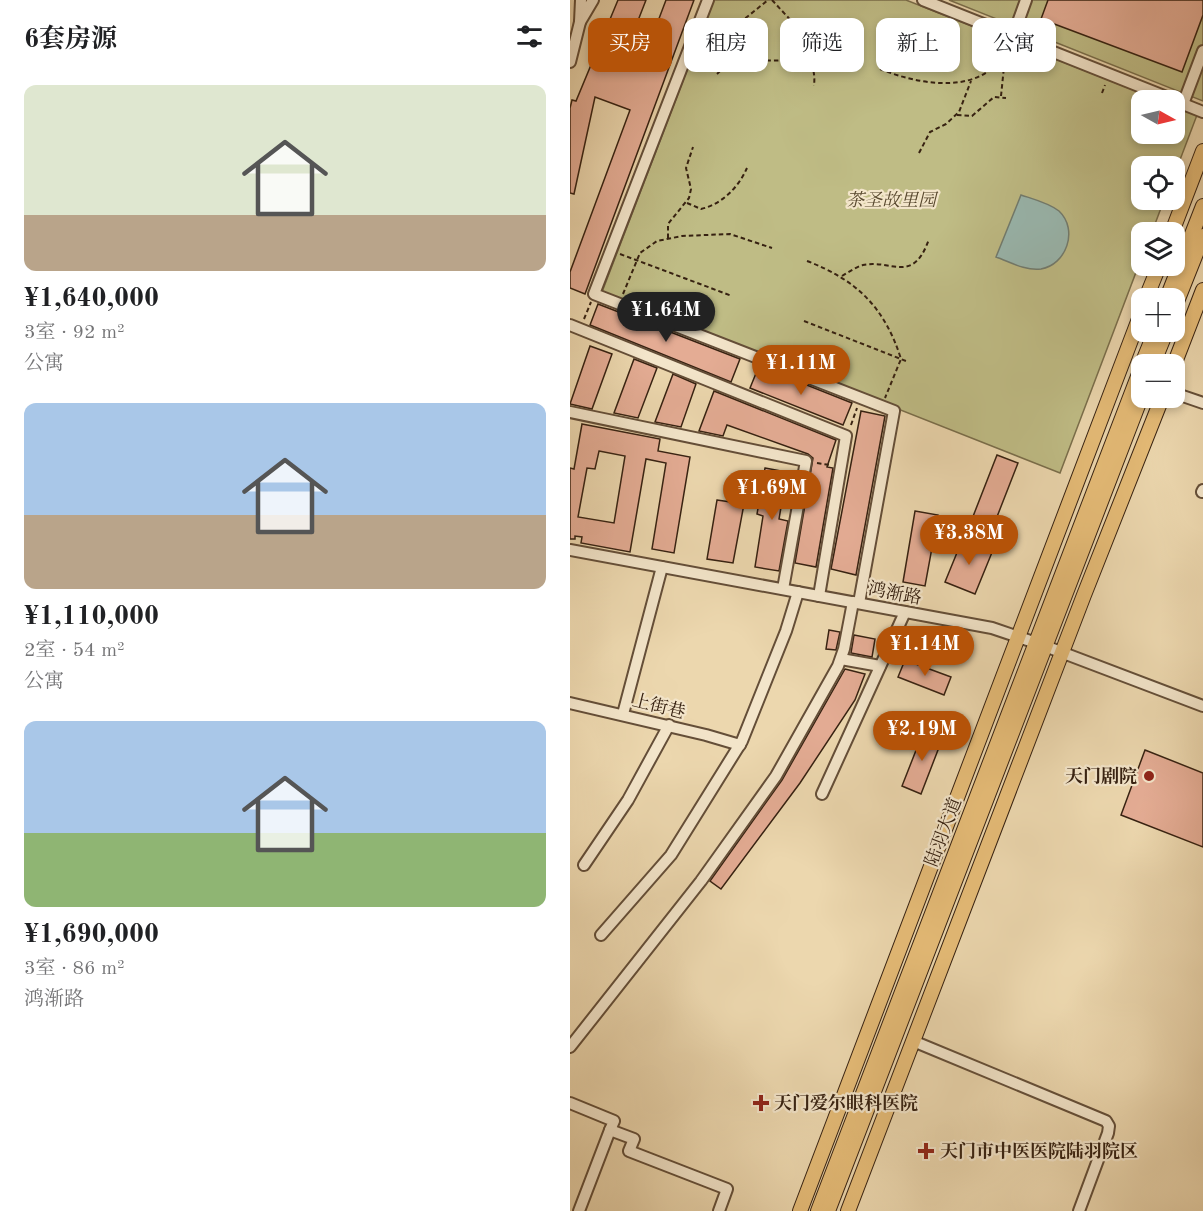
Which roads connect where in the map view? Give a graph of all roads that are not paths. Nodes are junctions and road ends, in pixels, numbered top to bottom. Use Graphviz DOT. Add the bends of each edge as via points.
graph roads {
  1 [pos="581,0"];
  2 [pos="593,0"];
  3 [pos="708,0"];
  4 [pos="923,0"];
  5 [pos="1026,0"];
  6 [pos="577,14"];
  7 [pos="1020,18"];
  8 [pos="972,20"];
  9 [pos="1203,51"];
  10 [pos="1056,53"];
  11 [pos="570,62"];
  12 [pos="1147,90"];
  13 [pos="1183,90"];
  14 [pos="1185,105"];
  15 [pos="1203,112"];
  16 [pos="1203,151"];
  17 [pos="1203,206"];
  18 [pos="1176,222"];
  19 [pos="1203,236"];
  20 [pos="1185,245"];
  21 [pos="1155,276"];
  22 [pos="1158,276"];
  23 [pos="1153,280"];
  24 [pos="1150,288"];
  25 [pos="1182,288"];
  26 [pos="1203,290"];
  27 [pos="575,327"];
  28 [pos="1131,340"];
  29 [pos="1178,354"];
  30 [pos="1131,395"];
  31 [pos="1185,397"];
  32 [pos="1203,403"];
  33 [pos="1137,408"];
  34 [pos="1158,408"];
  35 [pos="570,412"];
  36 [pos="570,550"];
  37 [pos="662,567"];
  38 [pos="783,589"];
  39 [pos="798,592"];
  40 [pos="1034,595"];
  41 [pos="1084,595"];
  42 [pos="819,596"];
  43 [pos="856,603"];
  44 [pos="905,612"];
  45 [pos="1018,636"];
  46 [pos="1040,644"];
  47 [pos="1062,652"];
  48 [pos="841,659"];
  49 [pos="880,666"];
  50 [pos="570,703"];
  51 [pos="1203,706"];
  52 [pos="623,714"];
  53 [pos="669,725"];
  54 [pos="740,745"];
  55 [pos="822,794"];
  56 [pos="584,865"];
  57 [pos="601,935"];
  58 [pos="913,1041"];
  59 [pos="570,1047"];
  60 [pos="570,1103"];
  61 [pos="610,1130"];
  62 [pos="579,1211"];
  63 [pos="718,1211"];
  64 [pos="800,1211"];
  65 [pos="818,1211"];
  66 [pos="828,1211"];
  67 [pos="848,1211"];
  68 [pos="1079,1211"];
  1 -- 6 [label="street"];
  2 -- 6 [label="street"];
  3 -- 43 [label="street" via="594,294 894,411"];
  4 -- 8 [label="street"];
  5 -- 7 [label="street"];
  6 -- 11 [label="street"];
  9 -- 13 [label="street"];
  10 -- 12 [label="street"];
  14 -- 15 [label="street"];
  16 -- 18 [label="main road"];
  17 -- 20 [label="main road"];
  19 -- 25 [label="main road"];
  21 -- 23 [label="main road"];
  22 -- 23 [label="main road"];
  23 -- 24 [label="main road"];
  26 -- 29 [label="main road"];
  27 -- 42 [label="street" via="846,436"];
  28 -- 40 [label="main road"];
  30 -- 46 [label="main road, 陆羽大道"];
  31 -- 32 [label="street"];
  33 -- 46 [label="main road, 陆羽大道"];
  34 -- 41 [label="main road"];
  35 -- 38 [label="street" via="806,461"];
  36 -- 37 [label="street, 鸿渐路"];
  37 -- 38 [label="street, 鸿渐路"];
  37 -- 52 [label="street"];
  38 -- 39 [label="street, 鸿渐路"];
  39 -- 42 [label="street, 鸿渐路"];
  39 -- 54 [label="street"];
  40 -- 45 [label="main road"];
  40 -- 46 [label="main road"];
  41 -- 46 [label="main road"];
  41 -- 47 [label="main road"];
  42 -- 43 [label="street, 鸿渐路"];
  43 -- 44 [label="street, 鸿渐路"];
  43 -- 48 [label="street"];
  44 -- 45 [label="street, 鸿渐路"];
  44 -- 49 [label="street"];
  45 -- 46 [label="street, 鸿渐路"];
  45 -- 64 [label="main road"];
  46 -- 47 [label="street, 鸿渐路"];
  46 -- 65 [label="main road, 陆羽大道"];
  46 -- 66 [label="main road, 陆羽大道"];
  47 -- 51 [label="street, 鸿渐路"];
  47 -- 58 [label="main road"];
  48 -- 49 [label="street"];
  48 -- 59 [label="street" via="776,776 701,881"];
  49 -- 55 [label="street"];
  50 -- 52 [label="street, 上街巷"];
  52 -- 53 [label="street, 上街巷"];
  53 -- 54 [label="street, 上街巷"];
  53 -- 56 [label="street" via="628,800"];
  54 -- 57 [label="street" via="671,855"];
  58 -- 67 [label="main road"];
  58 -- 68 [label="street" via="1106,1121 1108,1132"];
  60 -- 61 [label="street" via="614,1121"];
  61 -- 62 [label="street"];
  61 -- 63 [label="street" via="634,1139 629,1151 728,1189"];
}
